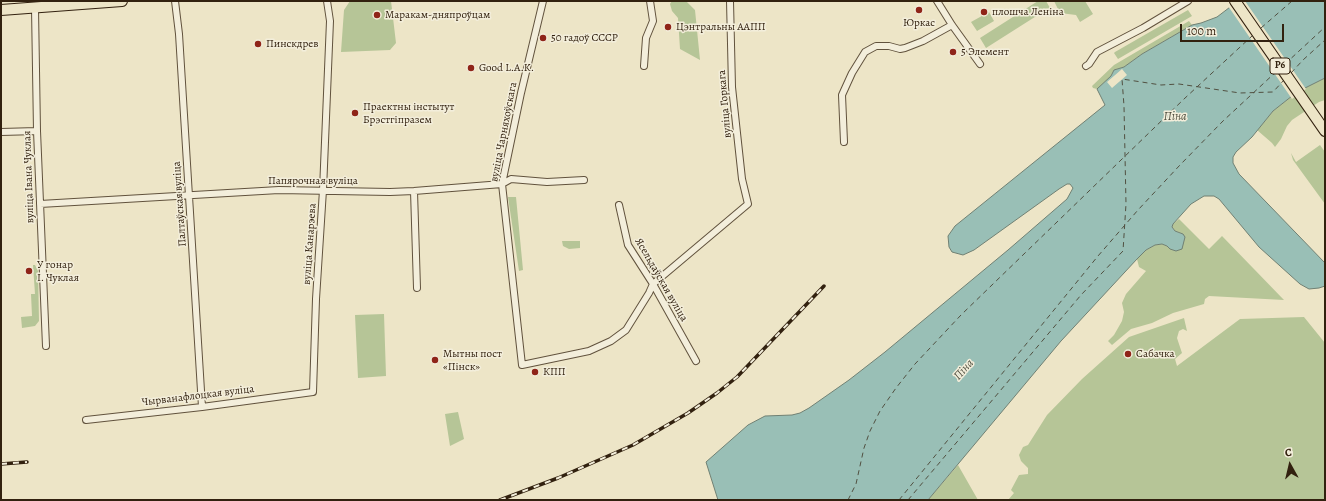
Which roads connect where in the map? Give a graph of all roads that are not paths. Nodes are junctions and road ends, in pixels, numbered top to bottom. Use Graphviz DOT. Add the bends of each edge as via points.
graph roads {
  1 [pos="122,1"];
  2 [pos="175,1"];
  3 [pos="327,1"];
  4 [pos="543,1"];
  5 [pos="650,1"];
  6 [pos="730,1"];
  7 [pos="937,1"];
  8 [pos="1188,1"];
  9 [pos="1235,1"];
  10 [pos="35,8"];
  11 [pos="1,10"];
  12 [pos="952,25"];
  13 [pos="980,64"];
  14 [pos="644,66"];
  15 [pos="1086,66"];
  16 [pos="37,131"];
  17 [pos="1325,131"];
  18 [pos="1,132"];
  19 [pos="844,142"];
  20 [pos="584,180"];
  21 [pos="502,184"];
  22 [pos="324,190"];
  23 [pos="414,191"];
  24 [pos="189,195"];
  25 [pos="40,204"];
  26 [pos="619,205"];
  27 [pos="653,284"];
  28 [pos="417,288"];
  29 [pos="46,346"];
  30 [pos="696,361"];
  31 [pos="313,392"];
  32 [pos="202,406"];
  33 [pos="86,420"];
  1 -- 10 [label="main road"];
  2 -- 24 [label="street, Палтаўская вуліца"];
  3 -- 22 [label="street, вуліца Канарэева" via="330,21"];
  4 -- 21 [label="street, вуліца Чарняхоўскага"];
  5 -- 14 [label="street" via="653,21 646,38"];
  6 -- 27 [label="street, вуліца Горкага" via="732,87 742,179 748,204"];
  7 -- 12 [label="street"];
  8 -- 15 [label="street" via="1097,52"];
  9 -- 17 [label="main road, Р6"];
  10 -- 11 [label="main road"];
  10 -- 16 [label="street, вуліца Івана Чуклая"];
  12 -- 13 [label="street"];
  12 -- 19 [label="street" via="905,48 876,46 865,52 842,95"];
  16 -- 18 [label="street"];
  16 -- 25 [label="street, вуліца Івана Чуклая"];
  20 -- 21 [label="street, Папярочная вуліца" via="547,182 511,178"];
  21 -- 23 [label="street, Папярочная вуліца"];
  21 -- 27 [label="street, вуліца Чарняхоўскага" via="522,365 589,351 611,341 626,330"];
  22 -- 23 [label="street, Папярочная вуліца"];
  22 -- 24 [label="street, Папярочная вуліца"];
  22 -- 31 [label="street, вуліца Канарэева" via="316,299"];
  23 -- 28 [label="street"];
  24 -- 25 [label="street, Папярочная вуліца"];
  24 -- 32 [label="street, Палтаўская вуліца"];
  25 -- 29 [label="street, вуліца Івана Чуклая"];
  26 -- 27 [label="street, Ясельдаўская вуліца" via="628,245"];
  27 -- 30 [label="street, Ясельдаўская вуліца"];
  31 -- 32 [label="street, Чырванафлоцкая вуліца"];
  32 -- 33 [label="street, Чырванафлоцкая вуліца"];
}
